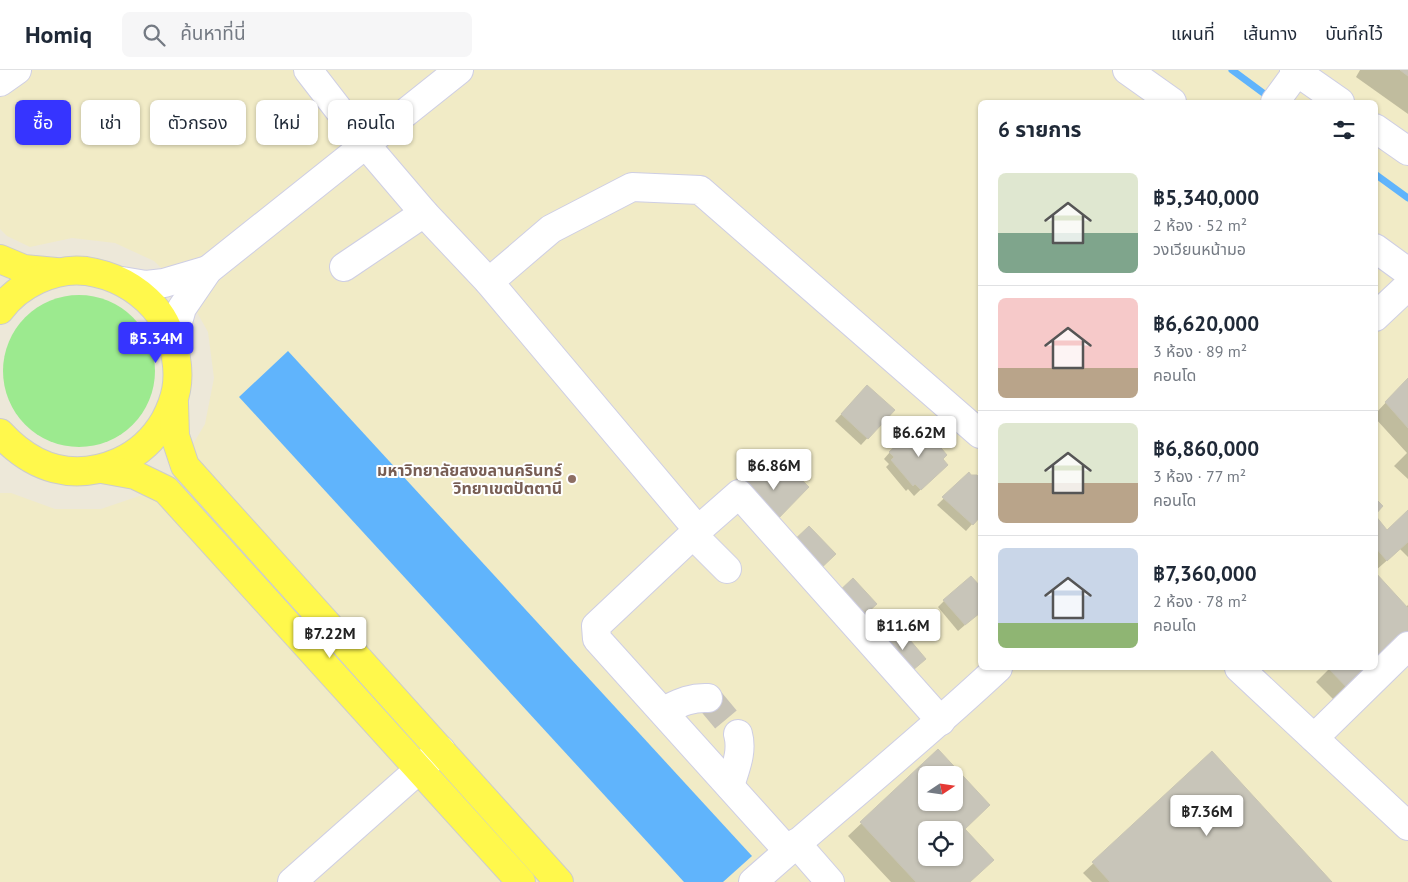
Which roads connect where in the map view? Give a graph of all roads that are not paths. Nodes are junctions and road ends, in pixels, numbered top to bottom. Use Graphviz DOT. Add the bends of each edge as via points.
graph roads {
  1 [pos="17,70"];
  2 [pos="308,70"];
  3 [pos="1127,70"];
  4 [pos="1296,71"];
  5 [pos="452,73"];
  6 [pos="0,82"];
  7 [pos="1278,99"];
  8 [pos="331,100"];
  9 [pos="1169,100"];
  10 [pos="1337,100"];
  11 [pos="413,106"];
  12 [pos="1378,130"];
  13 [pos="366,145"];
  14 [pos="1408,151"];
  15 [pos="424,213"];
  16 [pos="1378,250"];
  17 [pos="0,259"];
  18 [pos="344,266"];
  19 [pos="208,270"];
  20 [pos="1408,272"];
  21 [pos="59,273"];
  22 [pos="122,281"];
  23 [pos="490,282"];
  24 [pos="1408,286"];
  25 [pos="0,310"];
  26 [pos="1378,314"];
  27 [pos="174,340"];
  28 [pos="174,403"];
  29 [pos="976,422"];
  30 [pos="0,433"];
  31 [pos="0,460"];
  32 [pos="36,462"];
  33 [pos="102,469"];
  34 [pos="696,533"];
  35 [pos="727,569"];
  36 [pos="1408,646"];
  37 [pos="996,670"];
  38 [pos="1241,670"];
  39 [pos="708,698"];
  40 [pos="663,711"];
  41 [pos="940,721"];
  42 [pos="738,734"];
  43 [pos="1314,738"];
  44 [pos="442,750"];
  45 [pos="419,770"];
  46 [pos="730,786"];
  47 [pos="1408,826"];
  48 [pos="792,847"];
  49 [pos="292,882"];
  50 [pos="521,882"];
  51 [pos="559,882"];
  52 [pos="753,882"];
  53 [pos="830,882"];
  1 -- 6 [label="lane"];
  2 -- 8 [label="lane"];
  3 -- 9 [label="lane"];
  4 -- 7 [label="lane"];
  4 -- 10 [label="lane"];
  5 -- 11 [label="lane"];
  12 -- 14 [label="lane"];
  13 -- 15 [label="lane"];
  13 -- 19 [label="lane"];
  15 -- 18 [label="lane"];
  15 -- 23 [label="lane"];
  16 -- 20 [label="lane"];
  17 -- 21 [label="main road" via="24,268"];
  19 -- 22 [label="lane" via="164,283 146,285"];
  19 -- 27 [label="lane" via="182,308"];
  21 -- 22 [label="main road" via="81,271"];
  21 -- 25 [label="main road" via="38,279 19,290"];
  22 -- 27 [label="main road" via="156,309"];
  23 -- 29 [label="lane" via="551,229 632,187 700,190"];
  23 -- 34 [label="lane"];
  24 -- 26 [label="lane"];
  27 -- 28 [label="main road" via="178,372"];
  28 -- 33 [label="main road" via="158,433 133,456"];
  28 -- 44 [label="main road" via="175,436 185,466"];
  30 -- 32 [label="main road" via="17,450"];
  31 -- 32 [label="main road"];
  32 -- 33 [label="main road" via="58,470"];
  33 -- 45 [label="main road" via="135,474 166,490"];
  34 -- 35 [label="lane"];
  34 -- 40 [label="lane" via="596,626 597,638"];
  34 -- 41 [label="lane" via="739,494"];
  36 -- 43 [label="lane"];
  37 -- 41 [label="lane"];
  38 -- 43 [label="lane"];
  39 -- 40 [label="lane" via="686,700"];
  40 -- 46 [label="lane"];
  41 -- 48 [label="lane"];
  42 -- 46 [label="lane" via="740,754"];
  43 -- 47 [label="lane"];
  44 -- 45 [label="lane"];
  44 -- 51 [label="main road"];
  45 -- 49 [label="lane"];
  45 -- 50 [label="main road"];
  46 -- 48 [label="lane"];
  48 -- 52 [label="lane"];
  48 -- 53 [label="lane"];
}
